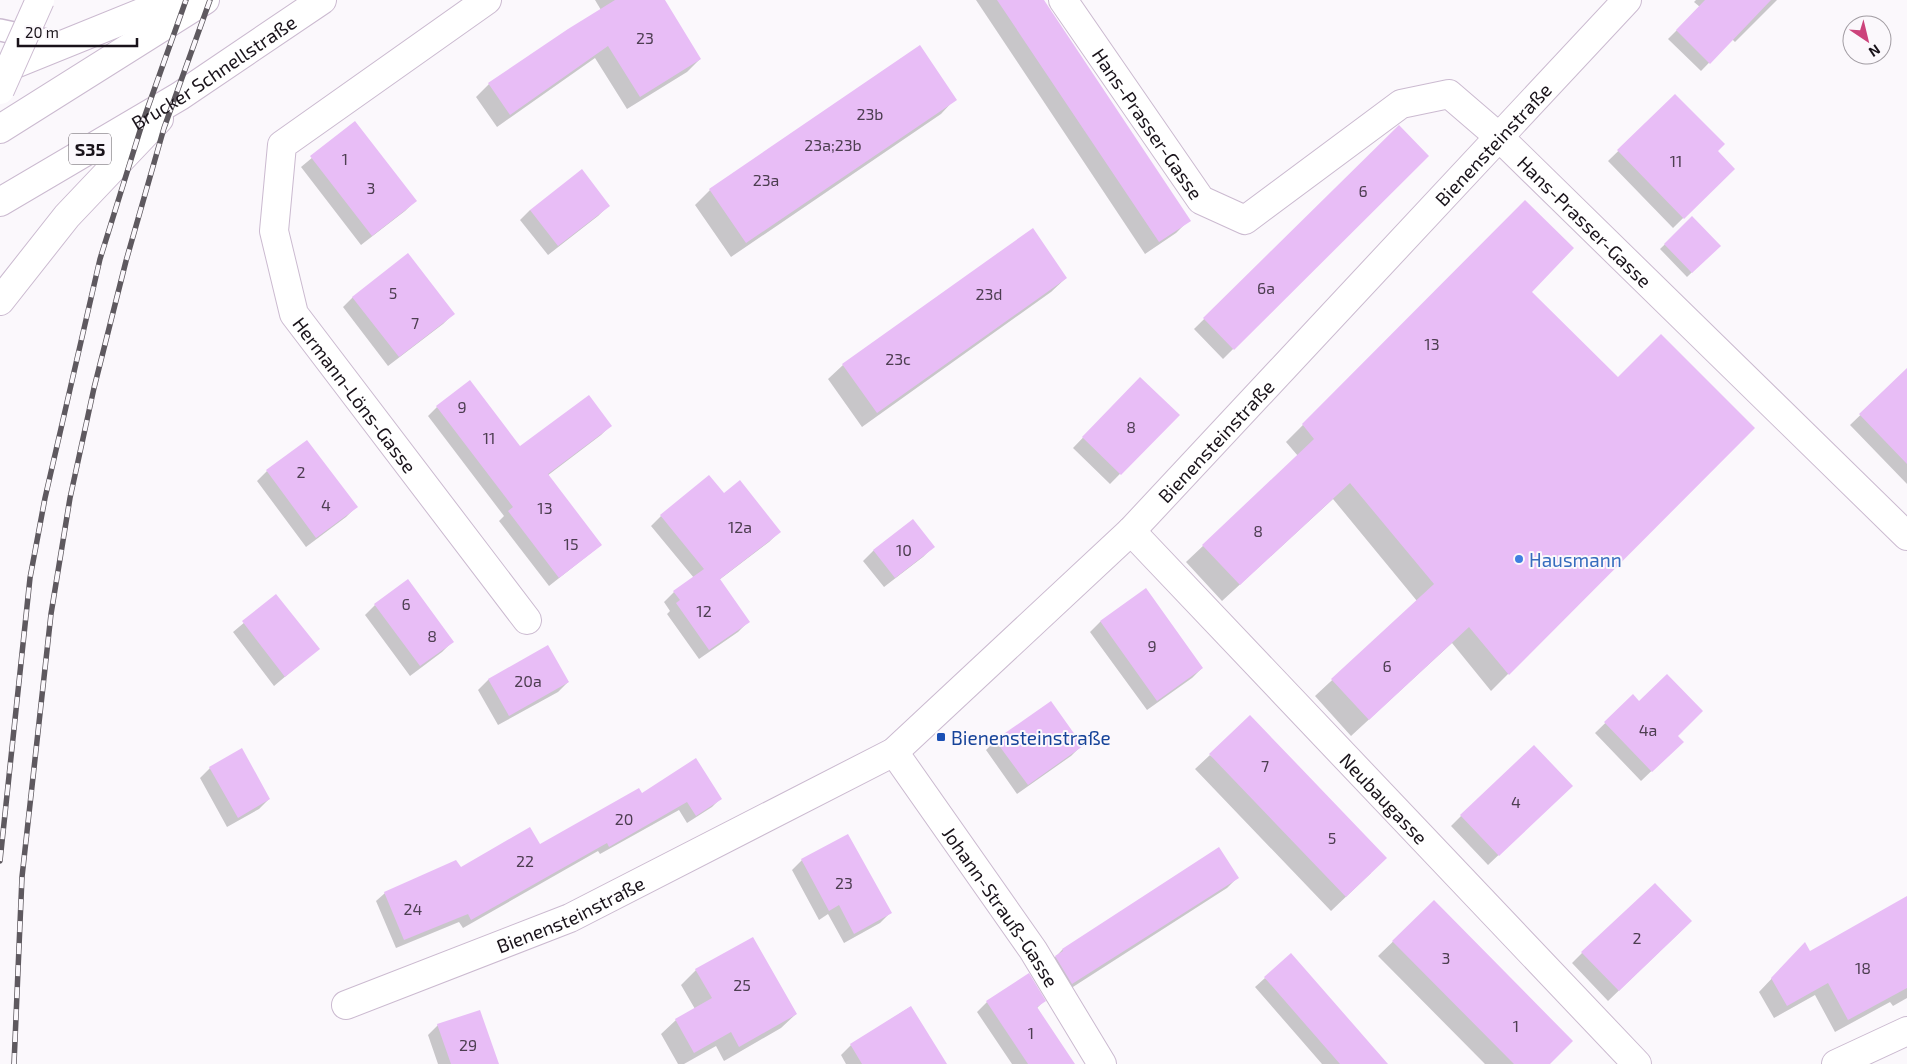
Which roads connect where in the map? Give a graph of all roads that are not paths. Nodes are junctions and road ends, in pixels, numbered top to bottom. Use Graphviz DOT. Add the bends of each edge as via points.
graph roads {
  1 [pos="40,0"];
  2 [pos="173,0"];
  3 [pos="205,0"];
  4 [pos="322,0"];
  5 [pos="488,0"];
  6 [pos="1062,0"];
  7 [pos="1627,0"];
  8 [pos="0,30"];
  9 [pos="65,44"];
  10 [pos="0,70"];
  11 [pos="0,90"];
  12 [pos="180,96"];
  13 [pos="0,129"];
  14 [pos="1499,138"];
  15 [pos="0,202"];
  16 [pos="0,301"];
  17 [pos="1131,531"];
  18 [pos="1907,536"];
  19 [pos="527,620"];
  20 [pos="894,752"];
  21 [pos="346,1005"];
  22 [pos="1907,1031"];
  23 [pos="1102,1064"];
  24 [pos="1637,1064"];
  25 [pos="1836,1064"];
  1 -- 11 [label="main road, bridge"];
  2 -- 9 [label="main road"];
  3 -- 13 [label="main road"];
  4 -- 12 [label="main road, Brucker Schnellstraße / S35"];
  5 -- 19 [label="main road, Hermann-Löns-Gasse" via="282,145 274,231 294,314"];
  6 -- 14 [label="main road, Hans-Prasser-Gasse" via="1201,200 1245,220 1401,104 1449,94"];
  7 -- 14 [label="main road, Bienensteinstraße"];
  8 -- 9 [label="lane"];
  9 -- 10 [label="main road"];
  12 -- 15 [label="main road, Brucker Schnellstraße / S35"];
  12 -- 16 [label="main road" via="67,216"];
  14 -- 17 [label="main road, Bienensteinstraße"];
  14 -- 18 [label="main road, Hans-Prasser-Gasse"];
  17 -- 20 [label="main road, Bienensteinstraße"];
  17 -- 24 [label="main road, Neubaugasse"];
  20 -- 21 [label="main road, Bienensteinstraße" via="570,918"];
  20 -- 23 [label="main road, Johann-Strauß-Gasse" via="1033,950"];
  22 -- 25 [label="main road"];
}
